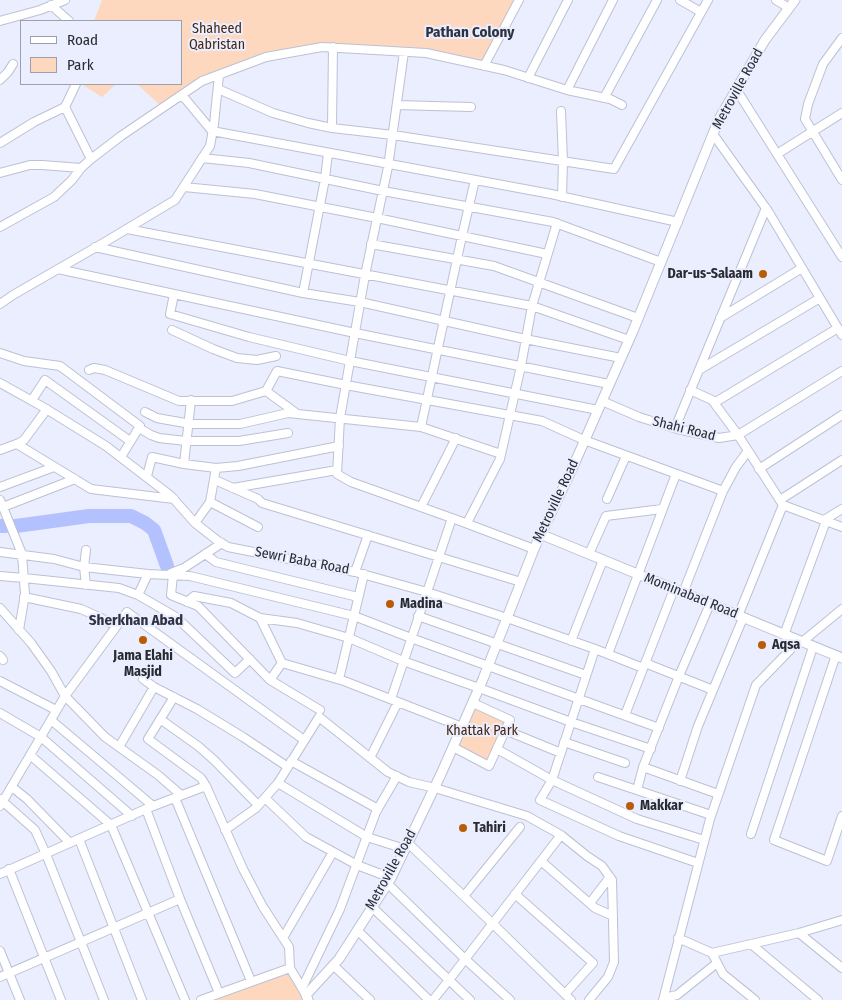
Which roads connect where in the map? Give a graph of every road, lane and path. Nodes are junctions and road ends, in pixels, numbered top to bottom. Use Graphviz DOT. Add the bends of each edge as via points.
graph roads {
  1 [pos="65,0"];
  2 [pos="519,0"];
  3 [pos="568,0"];
  4 [pos="613,0"];
  5 [pos="656,0"];
  6 [pos="680,0"];
  7 [pos="708,0"];
  8 [pos="776,0"];
  9 [pos="795,0"];
  10 [pos="51,6"];
  11 [pos="789,8"];
  12 [pos="701,12"];
  13 [pos="68,20"];
  14 [pos="0,21"];
  15 [pos="842,38"];
  16 [pos="333,47"];
  17 [pos="404,52"];
  18 [pos="13,64"];
  19 [pos="484,66"];
  20 [pos="219,75"];
  21 [pos="528,78"];
  22 [pos="0,80"];
  23 [pos="76,85"];
  24 [pos="218,89"];
  25 [pos="736,89"];
  26 [pos="567,90"];
  27 [pos="182,95"];
  28 [pos="604,98"];
  29 [pos="397,104"];
  30 [pos="622,104"];
  31 [pos="65,107"];
  32 [pos="471,107"];
  33 [pos="561,111"];
  34 [pos="842,113"];
  35 [pos="332,128"];
  36 [pos="212,131"];
  37 [pos="813,131"];
  38 [pos="393,134"];
  39 [pos="713,134"];
  40 [pos="0,143"];
  41 [pos="328,153"];
  42 [pos="777,154"];
  43 [pos="202,158"];
  44 [pos="91,159"];
  45 [pos="563,161"];
  46 [pos="388,164"];
  47 [pos="81,168"];
  48 [pos="0,172"];
  49 [pos="324,179"];
  50 [pos="475,180"];
  51 [pos="842,180"];
  52 [pos="184,187"];
  53 [pos="383,190"];
  54 [pos="562,197"];
  55 [pos="469,206"];
  56 [pos="318,207"];
  57 [pos="766,208"];
  58 [pos="377,218"];
  59 [pos="678,222"];
  60 [pos="557,224"];
  61 [pos="0,227"];
  62 [pos="127,229"];
  63 [pos="462,236"];
  64 [pos="372,244"];
  65 [pos="95,248"];
  66 [pos="548,254"];
  67 [pos="842,257"];
  68 [pos="457,259"];
  69 [pos="661,262"];
  70 [pos="309,264"];
  71 [pos="802,268"];
  72 [pos="58,269"];
  73 [pos="365,275"];
  74 [pos="539,282"];
  75 [pos="450,291"];
  76 [pos="303,293"];
  77 [pos="174,294"];
  78 [pos="820,298"];
  79 [pos="360,302"];
  80 [pos="0,304"];
  81 [pos="532,306"];
  82 [pos="638,318"];
  83 [pos="720,318"];
  84 [pos="444,321"];
  85 [pos="172,330"];
  86 [pos="840,331"];
  87 [pos="355,334"];
  88 [pos="525,339"];
  89 [pos="629,340"];
  90 [pos="275,343"];
  91 [pos="438,350"];
  92 [pos="0,354"];
  93 [pos="276,356"];
  94 [pos="621,358"];
  95 [pos="350,361"];
  96 [pos="521,366"];
  97 [pos="89,370"];
  98 [pos="699,370"];
  99 [pos="277,371"];
  100 [pos="842,371"];
  101 [pos="432,377"];
  102 [pos="0,383"];
  103 [pos="609,384"];
  104 [pos="346,385"];
  105 [pos="690,390"];
  106 [pos="266,391"];
  107 [pos="515,394"];
  108 [pos="32,400"];
  109 [pos="190,400"];
  110 [pos="427,400"];
  111 [pos="602,401"];
  112 [pos="714,402"];
  113 [pos="47,409"];
  114 [pos="598,410"];
  115 [pos="145,412"];
  116 [pos="296,413"];
  117 [pos="510,415"];
  118 [pos="842,415"];
  119 [pos="340,418"];
  120 [pos="188,423"];
  121 [pos="422,427"];
  122 [pos="139,428"];
  123 [pos="675,428"];
  124 [pos="288,433"];
  125 [pos="738,436"];
  126 [pos="456,438"];
  127 [pos="584,440"];
  128 [pos="130,441"];
  129 [pos="186,442"];
  130 [pos="17,444"];
  131 [pos="339,446"];
  132 [pos="0,450"];
  133 [pos="748,451"];
  134 [pos="502,454"];
  135 [pos="626,456"];
  136 [pos="120,457"];
  137 [pos="842,460"];
  138 [pos="184,464"];
  139 [pos="54,466"];
  140 [pos="216,468"];
  141 [pos="759,468"];
  142 [pos="337,470"];
  143 [pos="676,474"];
  144 [pos="147,476"];
  145 [pos="74,479"];
  146 [pos="215,480"];
  147 [pos="0,487"];
  148 [pos="232,488"];
  149 [pos="724,491"];
  150 [pos="174,499"];
  151 [pos="607,499"];
  152 [pos="210,502"];
  153 [pos="781,502"];
  154 [pos="1,503"];
  155 [pos="421,507"];
  156 [pos="842,509"];
  157 [pos="662,510"];
  158 [pos="452,518"];
  159 [pos="825,521"];
  160 [pos="196,523"];
  161 [pos="467,523"];
  162 [pos="258,527"];
  163 [pos="842,527"];
  164 [pos="540,534"];
  165 [pos="368,535"];
  166 [pos="222,543"];
  167 [pos="534,549"];
  168 [pos="86,550"];
  169 [pos="0,552"];
  170 [pos="22,554"];
  171 [pos="205,554"];
  172 [pos="589,554"];
  173 [pos="439,557"];
  174 [pos="602,560"];
  175 [pos="84,567"];
  176 [pos="355,572"];
  177 [pos="148,574"];
  178 [pos="364,574"];
  179 [pos="637,574"];
  180 [pos="170,575"];
  181 [pos="0,576"];
  182 [pos="24,578"];
  183 [pos="521,582"];
  184 [pos="86,585"];
  185 [pos="674,589"];
  186 [pos="427,592"];
  187 [pos="684,593"];
  188 [pos="138,595"];
  189 [pos="24,597"];
  190 [pos="358,597"];
  191 [pos="187,602"];
  192 [pos="710,604"];
  193 [pos="0,608"];
  194 [pos="842,609"];
  195 [pos="354,616"];
  196 [pos="418,616"];
  197 [pos="741,617"];
  198 [pos="260,618"];
  199 [pos="507,618"];
  200 [pos="116,626"];
  201 [pos="19,630"];
  202 [pos="784,635"];
  203 [pos="349,638"];
  204 [pos="411,638"];
  205 [pos="571,640"];
  206 [pos="798,641"];
  207 [pos="497,644"];
  208 [pos="813,646"];
  209 [pos="595,649"];
  210 [pos="608,654"];
  211 [pos="839,657"];
  212 [pos="250,659"];
  213 [pos="403,661"];
  214 [pos="282,663"];
  215 [pos="488,665"];
  216 [pos="644,666"];
  217 [pos="586,675"];
  218 [pos="679,676"];
  219 [pos="143,679"];
  220 [pos="339,679"];
  221 [pos="0,680"];
  222 [pos="270,680"];
  223 [pos="154,687"];
  224 [pos="479,688"];
  225 [pos="713,690"];
  226 [pos="64,696"];
  227 [pos="174,697"];
  228 [pos="579,698"];
  229 [pos="394,700"];
  230 [pos="473,703"];
  231 [pos="56,710"];
  232 [pos="320,710"];
  233 [pos="0,713"];
  234 [pos="624,715"];
  235 [pos="160,719"];
  236 [pos="51,720"];
  237 [pos="571,722"];
  238 [pos="462,727"];
  239 [pos="659,728"];
  240 [pos="505,730"];
  241 [pos="41,737"];
  242 [pos="304,740"];
  243 [pos="564,742"];
  244 [pos="119,747"];
  245 [pos="453,747"];
  246 [pos="496,749"];
  247 [pos="651,749"];
  248 [pos="560,753"];
  249 [pos="30,755"];
  250 [pos="370,758"];
  251 [pos="625,763"];
  252 [pos="290,764"];
  253 [pos="643,767"];
  254 [pos="397,776"];
  255 [pos="598,777"];
  256 [pos="552,780"];
  257 [pos="680,781"];
  258 [pos="278,783"];
  259 [pos="206,786"];
  260 [pos="12,787"];
  261 [pos="435,788"];
  262 [pos="637,790"];
  263 [pos="718,794"];
  264 [pos="178,796"];
  265 [pos="265,798"];
  266 [pos="1,803"];
  267 [pos="258,805"];
  268 [pos="149,808"];
  269 [pos="378,809"];
  270 [pos="711,815"];
  271 [pos="132,816"];
  272 [pos="842,816"];
  273 [pos="111,825"];
  274 [pos="520,827"];
  275 [pos="225,830"];
  276 [pos="751,834"];
  277 [pos="561,835"];
  278 [pos="367,836"];
  279 [pos="79,839"];
  280 [pos="704,840"];
  281 [pos="70,843"];
  282 [pos="406,846"];
  283 [pos="333,852"];
  284 [pos="46,854"];
  285 [pos="541,860"];
  286 [pos="698,863"];
  287 [pos="356,866"];
  288 [pos="10,869"];
  289 [pos="0,874"];
  290 [pos="610,877"];
  291 [pos="389,880"];
  292 [pos="515,894"];
  293 [pos="464,896"];
  294 [pos="180,899"];
  295 [pos="590,903"];
  296 [pos="372,908"];
  297 [pos="148,913"];
  298 [pos="613,916"];
  299 [pos="842,920"];
  300 [pos="492,923"];
  301 [pos="113,928"];
  302 [pos="357,930"];
  303 [pos="799,933"];
  304 [pos="283,938"];
  305 [pos="678,938"];
  306 [pos="81,942"];
  307 [pos="751,944"];
  308 [pos="0,951"];
  309 [pos="712,953"];
  310 [pos="45,958"];
  311 [pos="465,959"];
  312 [pos="717,963"];
  313 [pos="333,966"];
  314 [pos="290,968"];
  315 [pos="842,968"];
  316 [pos="9,973"];
  317 [pos="0,977"];
  318 [pos="449,980"];
  319 [pos="252,981"];
  320 [pos="219,993"];
  321 [pos="305,994"];
  322 [pos="568,997"];
  323 [pos="664,999"];
  324 [pos="20,1000"];
  325 [pos="61,1000"];
  326 [pos="104,1000"];
  327 [pos="142,1000"];
  328 [pos="185,1000"];
  329 [pos="201,1000"];
  330 [pos="370,1000"];
  331 [pos="431,1000"];
  332 [pos="470,1000"];
  333 [pos="510,1000"];
  334 [pos="589,1000"];
  335 [pos="755,1000"];
  336 [pos="818,1000"];
  1 -- 10 [label="street"];
  2 -- 19 [label="street"];
  3 -- 21 [label="street"];
  4 -- 26 [label="street"];
  5 -- 28 [label="street"];
  6 -- 12 [label="street"];
  7 -- 12 [label="street"];
  8 -- 11 [label="street"];
  9 -- 11 [label="main road, Metroville Road"];
  10 -- 13 [label="street"];
  10 -- 14 [label="street"];
  11 -- 25 [label="main road, Metroville Road" via="765,40"];
  12 -- 45 [label="street" via="614,169"];
  15 -- 37 [label="street" via="823,64 810,97 805,119"];
  16 -- 17 [label="street"];
  16 -- 20 [label="street" via="266,57"];
  16 -- 35 [label="street"];
  17 -- 19 [label="street" via="426,53"];
  17 -- 29 [label="street"];
  18 -- 22 [label="street"];
  19 -- 21 [label="street"];
  20 -- 24 [label="street"];
  20 -- 27 [label="street" via="202,81"];
  21 -- 26 [label="street"];
  23 -- 31 [label="street"];
  24 -- 35 [label="street" via="273,113"];
  24 -- 36 [label="street"];
  25 -- 39 [label="main road, Metroville Road"];
  25 -- 42 [label="street"];
  26 -- 28 [label="street"];
  27 -- 36 [label="street"];
  27 -- 44 [label="street"];
  28 -- 30 [label="street"];
  29 -- 32 [label="street"];
  29 -- 38 [label="street"];
  31 -- 40 [label="street"];
  31 -- 44 [label="street"];
  33 -- 45 [label="street"];
  34 -- 37 [label="street"];
  35 -- 38 [label="street"];
  36 -- 41 [label="street"];
  36 -- 43 [label="street" via="210,146"];
  37 -- 42 [label="street"];
  37 -- 51 [label="street"];
  38 -- 45 [label="street"];
  38 -- 46 [label="street"];
  39 -- 57 [label="street"];
  39 -- 59 [label="main road, Metroville Road"];
  41 -- 46 [label="street"];
  41 -- 49 [label="street"];
  42 -- 67 [label="street"];
  43 -- 49 [label="street" via="249,163"];
  43 -- 52 [label="street"];
  44 -- 47 [label="street"];
  45 -- 54 [label="street"];
  46 -- 50 [label="street"];
  46 -- 53 [label="street"];
  47 -- 48 [label="street" via="42,164"];
  47 -- 61 [label="street" via="54,197"];
  49 -- 53 [label="street"];
  49 -- 56 [label="street"];
  50 -- 54 [label="street"];
  50 -- 55 [label="street"];
  52 -- 56 [label="street" via="255,194"];
  52 -- 62 [label="street" via="175,200"];
  53 -- 55 [label="street"];
  53 -- 58 [label="street"];
  54 -- 59 [label="street"];
  55 -- 60 [label="street"];
  55 -- 63 [label="street"];
  56 -- 58 [label="street"];
  56 -- 70 [label="street"];
  57 -- 71 [label="street"];
  57 -- 83 [label="street"];
  58 -- 63 [label="street"];
  58 -- 64 [label="street"];
  59 -- 69 [label="main road, Metroville Road"];
  60 -- 66 [label="street"];
  60 -- 69 [label="street"];
  62 -- 65 [label="street"];
  62 -- 70 [label="street"];
  63 -- 66 [label="street"];
  63 -- 68 [label="street"];
  64 -- 68 [label="street"];
  64 -- 73 [label="street"];
  65 -- 72 [label="street"];
  65 -- 76 [label="street"];
  66 -- 74 [label="street"];
  68 -- 74 [label="street" via="494,266"];
  68 -- 75 [label="street"];
  69 -- 82 [label="main road, Metroville Road"];
  70 -- 73 [label="street"];
  70 -- 76 [label="street"];
  71 -- 78 [label="street"];
  71 -- 83 [label="street"];
  72 -- 77 [label="street"];
  72 -- 80 [label="street"];
  73 -- 75 [label="street"];
  73 -- 79 [label="street"];
  74 -- 81 [label="street"];
  74 -- 82 [label="street"];
  75 -- 81 [label="street"];
  75 -- 84 [label="street"];
  76 -- 79 [label="street"];
  77 -- 87 [label="street"];
  77 -- 90 [label="street" via="170,314"];
  78 -- 86 [label="street"];
  78 -- 98 [label="street"];
  79 -- 84 [label="street"];
  79 -- 87 [label="street"];
  81 -- 88 [label="street"];
  81 -- 89 [label="street"];
  82 -- 89 [label="main road, Metroville Road"];
  83 -- 98 [label="street"];
  84 -- 88 [label="street"];
  84 -- 91 [label="street"];
  85 -- 93 [label="street" via="237,358 257,360"];
  86 -- 112 [label="street"];
  87 -- 91 [label="street"];
  87 -- 95 [label="street"];
  88 -- 94 [label="street"];
  88 -- 96 [label="street"];
  89 -- 94 [label="main road, Metroville Road"];
  90 -- 93 [label="street"];
  90 -- 95 [label="street"];
  91 -- 96 [label="street"];
  91 -- 101 [label="street"];
  92 -- 122 [label="street" via="60,366"];
  93 -- 99 [label="street"];
  94 -- 103 [label="main road, Metroville Road"];
  95 -- 101 [label="street"];
  95 -- 104 [label="street"];
  96 -- 103 [label="street"];
  96 -- 107 [label="street"];
  97 -- 109 [label="street" via="105,370 179,401"];
  98 -- 105 [label="street"];
  99 -- 104 [label="street"];
  99 -- 106 [label="street"];
  100 -- 125 [label="street"];
  101 -- 107 [label="street"];
  101 -- 110 [label="street"];
  102 -- 108 [label="street, Sewri Baba Road"];
  103 -- 111 [label="main road, Metroville Road"];
  104 -- 110 [label="street"];
  104 -- 119 [label="street"];
  105 -- 112 [label="street"];
  105 -- 123 [label="street"];
  106 -- 109 [label="street" via="232,400"];
  106 -- 116 [label="street"];
  107 -- 114 [label="street"];
  107 -- 117 [label="street"];
  108 -- 113 [label="street, Sewri Baba Road"];
  108 -- 128 [label="street" via="45,380"];
  109 -- 120 [label="street"];
  110 -- 117 [label="street"];
  110 -- 121 [label="street"];
  111 -- 114 [label="main road, Metroville Road"];
  111 -- 123 [label="street, Shahi Road"];
  112 -- 125 [label="street"];
  113 -- 130 [label="street" via="24,440"];
  113 -- 136 [label="street, Sewri Baba Road"];
  114 -- 127 [label="main road, Metroville Road"];
  115 -- 120 [label="street" via="157,418"];
  116 -- 119 [label="street"];
  116 -- 120 [label="street" via="240,424"];
  117 -- 127 [label="street" via="542,420"];
  117 -- 134 [label="street"];
  118 -- 141 [label="street"];
  119 -- 121 [label="street"];
  119 -- 131 [label="street"];
  120 -- 129 [label="street"];
  121 -- 126 [label="street"];
  122 -- 128 [label="street"];
  122 -- 129 [label="street" via="160,438"];
  123 -- 125 [label="street, Shahi Road" via="719,438"];
  124 -- 129 [label="street" via="239,442"];
  125 -- 133 [label="street"];
  126 -- 134 [label="street"];
  126 -- 155 [label="street"];
  127 -- 135 [label="street"];
  127 -- 164 [label="main road, Metroville Road"];
  128 -- 136 [label="street"];
  129 -- 138 [label="street"];
  130 -- 132 [label="street"];
  130 -- 139 [label="street"];
  131 -- 140 [label="street"];
  131 -- 142 [label="street"];
  133 -- 141 [label="street"];
  133 -- 149 [label="street"];
  134 -- 161 [label="street"];
  135 -- 143 [label="street"];
  135 -- 151 [label="street"];
  136 -- 144 [label="street, Sewri Baba Road"];
  137 -- 153 [label="street"];
  138 -- 140 [label="street"];
  138 -- 144 [label="street" via="152,457"];
  139 -- 145 [label="street"];
  139 -- 147 [label="street"];
  140 -- 146 [label="street"];
  141 -- 153 [label="street"];
  142 -- 148 [label="street"];
  142 -- 155 [label="street" via="337,474 351,482"];
  143 -- 149 [label="street"];
  143 -- 157 [label="street"];
  144 -- 150 [label="street, Sewri Baba Road"];
  145 -- 150 [label="street" via="91,489"];
  145 -- 154 [label="street"];
  146 -- 148 [label="street"];
  146 -- 152 [label="street"];
  148 -- 165 [label="street" via="262,503"];
  149 -- 187 [label="street"];
  150 -- 160 [label="street, Sewri Baba Road"];
  152 -- 160 [label="street"];
  152 -- 162 [label="street"];
  153 -- 159 [label="street"];
  153 -- 197 [label="street"];
  154 -- 170 [label="street"];
  155 -- 158 [label="street"];
  156 -- 159 [label="street"];
  157 -- 172 [label="street" via="606,516"];
  157 -- 179 [label="street"];
  158 -- 161 [label="street"];
  158 -- 173 [label="street"];
  159 -- 163 [label="street"];
  159 -- 202 [label="street"];
  160 -- 166 [label="street, Sewri Baba Road"];
  161 -- 167 [label="street"];
  164 -- 167 [label="main road, Metroville Road"];
  164 -- 172 [label="main road, Mominabad Road"];
  165 -- 173 [label="street"];
  165 -- 176 [label="street"];
  166 -- 171 [label="street"];
  166 -- 176 [label="street, Sewri Baba Road"];
  167 -- 183 [label="main road, Metroville Road"];
  168 -- 175 [label="street"];
  169 -- 170 [label="street"];
  170 -- 175 [label="street"];
  170 -- 182 [label="street"];
  171 -- 180 [label="street"];
  171 -- 190 [label="street" via="216,562"];
  172 -- 174 [label="main road, Mominabad Road"];
  173 -- 183 [label="street"];
  173 -- 186 [label="street"];
  174 -- 179 [label="main road, Mominabad Road"];
  174 -- 205 [label="street"];
  175 -- 177 [label="street"];
  175 -- 184 [label="street"];
  176 -- 178 [label="street, Sewri Baba Road"];
  177 -- 180 [label="street"];
  177 -- 188 [label="street"];
  178 -- 186 [label="street, Sewri Baba Road"];
  178 -- 190 [label="street"];
  179 -- 185 [label="main road, Mominabad Road"];
  179 -- 210 [label="street"];
  180 -- 191 [label="street" via="171,595"];
  180 -- 195 [label="street" via="190,576"];
  181 -- 182 [label="street"];
  182 -- 184 [label="street"];
  182 -- 189 [label="street"];
  183 -- 199 [label="main road, Metroville Road"];
  184 -- 188 [label="street" via="119,588"];
  185 -- 187 [label="main road, Mominabad Road"];
  185 -- 216 [label="street"];
  186 -- 196 [label="street"];
  186 -- 199 [label="street, Sewri Baba Road"];
  187 -- 192 [label="main road, Mominabad Road"];
  188 -- 212 [label="street" via="176,617 235,673"];
  189 -- 200 [label="street" via="81,609"];
  189 -- 201 [label="street"];
  190 -- 195 [label="street"];
  191 -- 198 [label="street" via="194,596 231,603"];
  191 -- 212 [label="street" via="198,606"];
  192 -- 197 [label="main road, Mominabad Road"];
  192 -- 218 [label="street"];
  193 -- 201 [label="street"];
  194 -- 206 [label="street"];
  195 -- 203 [label="street"];
  195 -- 204 [label="street"];
  196 -- 204 [label="street"];
  196 -- 207 [label="street"];
  197 -- 202 [label="main road, Mominabad Road"];
  197 -- 225 [label="street"];
  198 -- 203 [label="street" via="298,623"];
  198 -- 214 [label="street"];
  199 -- 205 [label="street, Sewri Baba Road"];
  199 -- 207 [label="main road, Metroville Road"];
  200 -- 226 [label="street"];
  200 -- 242 [label="street" via="127,612"];
  201 -- 226 [label="street" via="51,671"];
  202 -- 206 [label="main road, Mominabad Road"];
  203 -- 213 [label="street"];
  203 -- 220 [label="street"];
  204 -- 213 [label="street"];
  204 -- 215 [label="street"];
  205 -- 209 [label="street, Sewri Baba Road"];
  206 -- 208 [label="main road, Mominabad Road"];
  206 -- 263 [label="street" via="756,685"];
  207 -- 215 [label="main road, Metroville Road"];
  207 -- 217 [label="street"];
  208 -- 211 [label="main road, Mominabad Road"];
  208 -- 276 [label="street"];
  209 -- 210 [label="street, Sewri Baba Road"];
  209 -- 217 [label="street"];
  210 -- 216 [label="street, Sewri Baba Road"];
  211 -- 272 [label="street" via="774,840 826,861"];
  212 -- 222 [label="street"];
  213 -- 224 [label="street"];
  213 -- 229 [label="street"];
  214 -- 220 [label="street"];
  214 -- 222 [label="street"];
  215 -- 224 [label="main road, Metroville Road"];
  215 -- 228 [label="street"];
  216 -- 218 [label="street, Sewri Baba Road"];
  216 -- 234 [label="street"];
  217 -- 228 [label="street"];
  218 -- 225 [label="street, Sewri Baba Road"];
  218 -- 239 [label="street"];
  219 -- 223 [label="street"];
  220 -- 229 [label="street"];
  221 -- 231 [label="street"];
  222 -- 232 [label="street"];
  223 -- 227 [label="street"];
  223 -- 244 [label="street"];
  224 -- 230 [label="main road, Metroville Road"];
  224 -- 237 [label="street"];
  225 -- 257 [label="street"];
  226 -- 231 [label="street"];
  226 -- 244 [label="street"];
  227 -- 235 [label="street"];
  227 -- 252 [label="street"];
  228 -- 234 [label="street"];
  228 -- 237 [label="street"];
  229 -- 238 [label="street"];
  229 -- 250 [label="street"];
  230 -- 238 [label="main road, Metroville Road"];
  230 -- 240 [label="street" via="510,720"];
  231 -- 236 [label="street"];
  233 -- 241 [label="street"];
  234 -- 239 [label="street"];
  235 -- 259 [label="street" via="148,739 201,778"];
  235 -- 267 [label="street" via="214,760"];
  236 -- 241 [label="street"];
  236 -- 268 [label="street"];
  237 -- 243 [label="street"];
  237 -- 247 [label="street"];
  238 -- 245 [label="main road, Metroville Road"];
  239 -- 247 [label="street"];
  240 -- 246 [label="street"];
  240 -- 248 [label="street"];
  241 -- 249 [label="street"];
  241 -- 271 [label="street"];
  242 -- 250 [label="street" via="319,717"];
  242 -- 252 [label="street"];
  243 -- 248 [label="street"];
  243 -- 251 [label="street"];
  244 -- 264 [label="street" via="158,775"];
  245 -- 246 [label="street" via="489,766"];
  245 -- 261 [label="main road, Metroville Road"];
  246 -- 256 [label="street"];
  247 -- 253 [label="street"];
  248 -- 256 [label="street"];
  249 -- 260 [label="street"];
  249 -- 273 [label="street"];
  250 -- 254 [label="street"];
  252 -- 258 [label="street"];
  252 -- 269 [label="street"];
  253 -- 257 [label="street"];
  253 -- 262 [label="street"];
  254 -- 261 [label="street"];
  254 -- 269 [label="street"];
  255 -- 262 [label="street"];
  256 -- 280 [label="street" via="637,819"];
  256 -- 286 [label="street" via="540,800 619,836"];
  257 -- 263 [label="street"];
  258 -- 265 [label="street"];
  258 -- 278 [label="street"];
  259 -- 264 [label="street"];
  259 -- 275 [label="street"];
  260 -- 266 [label="street"];
  260 -- 281 [label="street"];
  261 -- 277 [label="street" via="527,816"];
  261 -- 282 [label="main road, Metroville Road"];
  262 -- 270 [label="street"];
  263 -- 270 [label="street"];
  264 -- 268 [label="street"];
  264 -- 319 [label="street"];
  265 -- 267 [label="street"];
  265 -- 283 [label="street" via="306,837"];
  266 -- 284 [label="street" via="35,830"];
  267 -- 275 [label="street"];
  268 -- 271 [label="street"];
  268 -- 294 [label="street"];
  269 -- 278 [label="street"];
  270 -- 280 [label="street"];
  271 -- 273 [label="street"];
  273 -- 279 [label="street"];
  273 -- 297 [label="street"];
  274 -- 293 [label="street"];
  275 -- 304 [label="street" via="263,907"];
  277 -- 285 [label="street"];
  277 -- 290 [label="street" via="602,866"];
  278 -- 282 [label="street"];
  278 -- 287 [label="street"];
  279 -- 281 [label="street"];
  279 -- 301 [label="street"];
  280 -- 286 [label="street"];
  281 -- 284 [label="street"];
  282 -- 291 [label="main road, Metroville Road"];
  282 -- 293 [label="street"];
  283 -- 287 [label="street"];
  283 -- 304 [label="street"];
  284 -- 288 [label="street"];
  284 -- 306 [label="street"];
  285 -- 292 [label="street"];
  285 -- 295 [label="street"];
  286 -- 305 [label="street"];
  287 -- 291 [label="street"];
  287 -- 321 [label="street"];
  288 -- 289 [label="street"];
  288 -- 310 [label="street"];
  290 -- 295 [label="street"];
  290 -- 298 [label="street"];
  291 -- 296 [label="main road, Metroville Road"];
  291 -- 311 [label="street"];
  292 -- 300 [label="street"];
  292 -- 322 [label="street" via="592,963"];
  293 -- 300 [label="street"];
  294 -- 297 [label="street"];
  294 -- 320 [label="street"];
  295 -- 298 [label="street"];
  296 -- 302 [label="main road, Metroville Road"];
  296 -- 318 [label="street"];
  297 -- 301 [label="street"];
  297 -- 328 [label="street"];
  298 -- 334 [label="street" via="614,962 608,977"];
  299 -- 303 [label="street"];
  300 -- 311 [label="street"];
  300 -- 322 [label="street"];
  301 -- 306 [label="street"];
  301 -- 327 [label="street"];
  302 -- 313 [label="main road, Metroville Road"];
  302 -- 331 [label="street"];
  303 -- 307 [label="street"];
  303 -- 315 [label="street"];
  304 -- 314 [label="street" via="289,947"];
  305 -- 309 [label="street"];
  305 -- 323 [label="street"];
  306 -- 310 [label="street"];
  306 -- 326 [label="street"];
  307 -- 309 [label="street"];
  307 -- 336 [label="street"];
  308 -- 316 [label="street"];
  309 -- 312 [label="street"];
  310 -- 316 [label="street"];
  310 -- 325 [label="street"];
  311 -- 318 [label="street"];
  311 -- 333 [label="street"];
  312 -- 323 [label="street" via="677,995"];
  312 -- 335 [label="street" via="722,974"];
  313 -- 321 [label="main road, Metroville Road"];
  313 -- 330 [label="street"];
  314 -- 319 [label="street"];
  314 -- 321 [label="street"];
  316 -- 317 [label="street"];
  316 -- 324 [label="street"];
  318 -- 331 [label="street"];
  318 -- 332 [label="street"];
  319 -- 320 [label="street"];
  320 -- 329 [label="street"];
}
